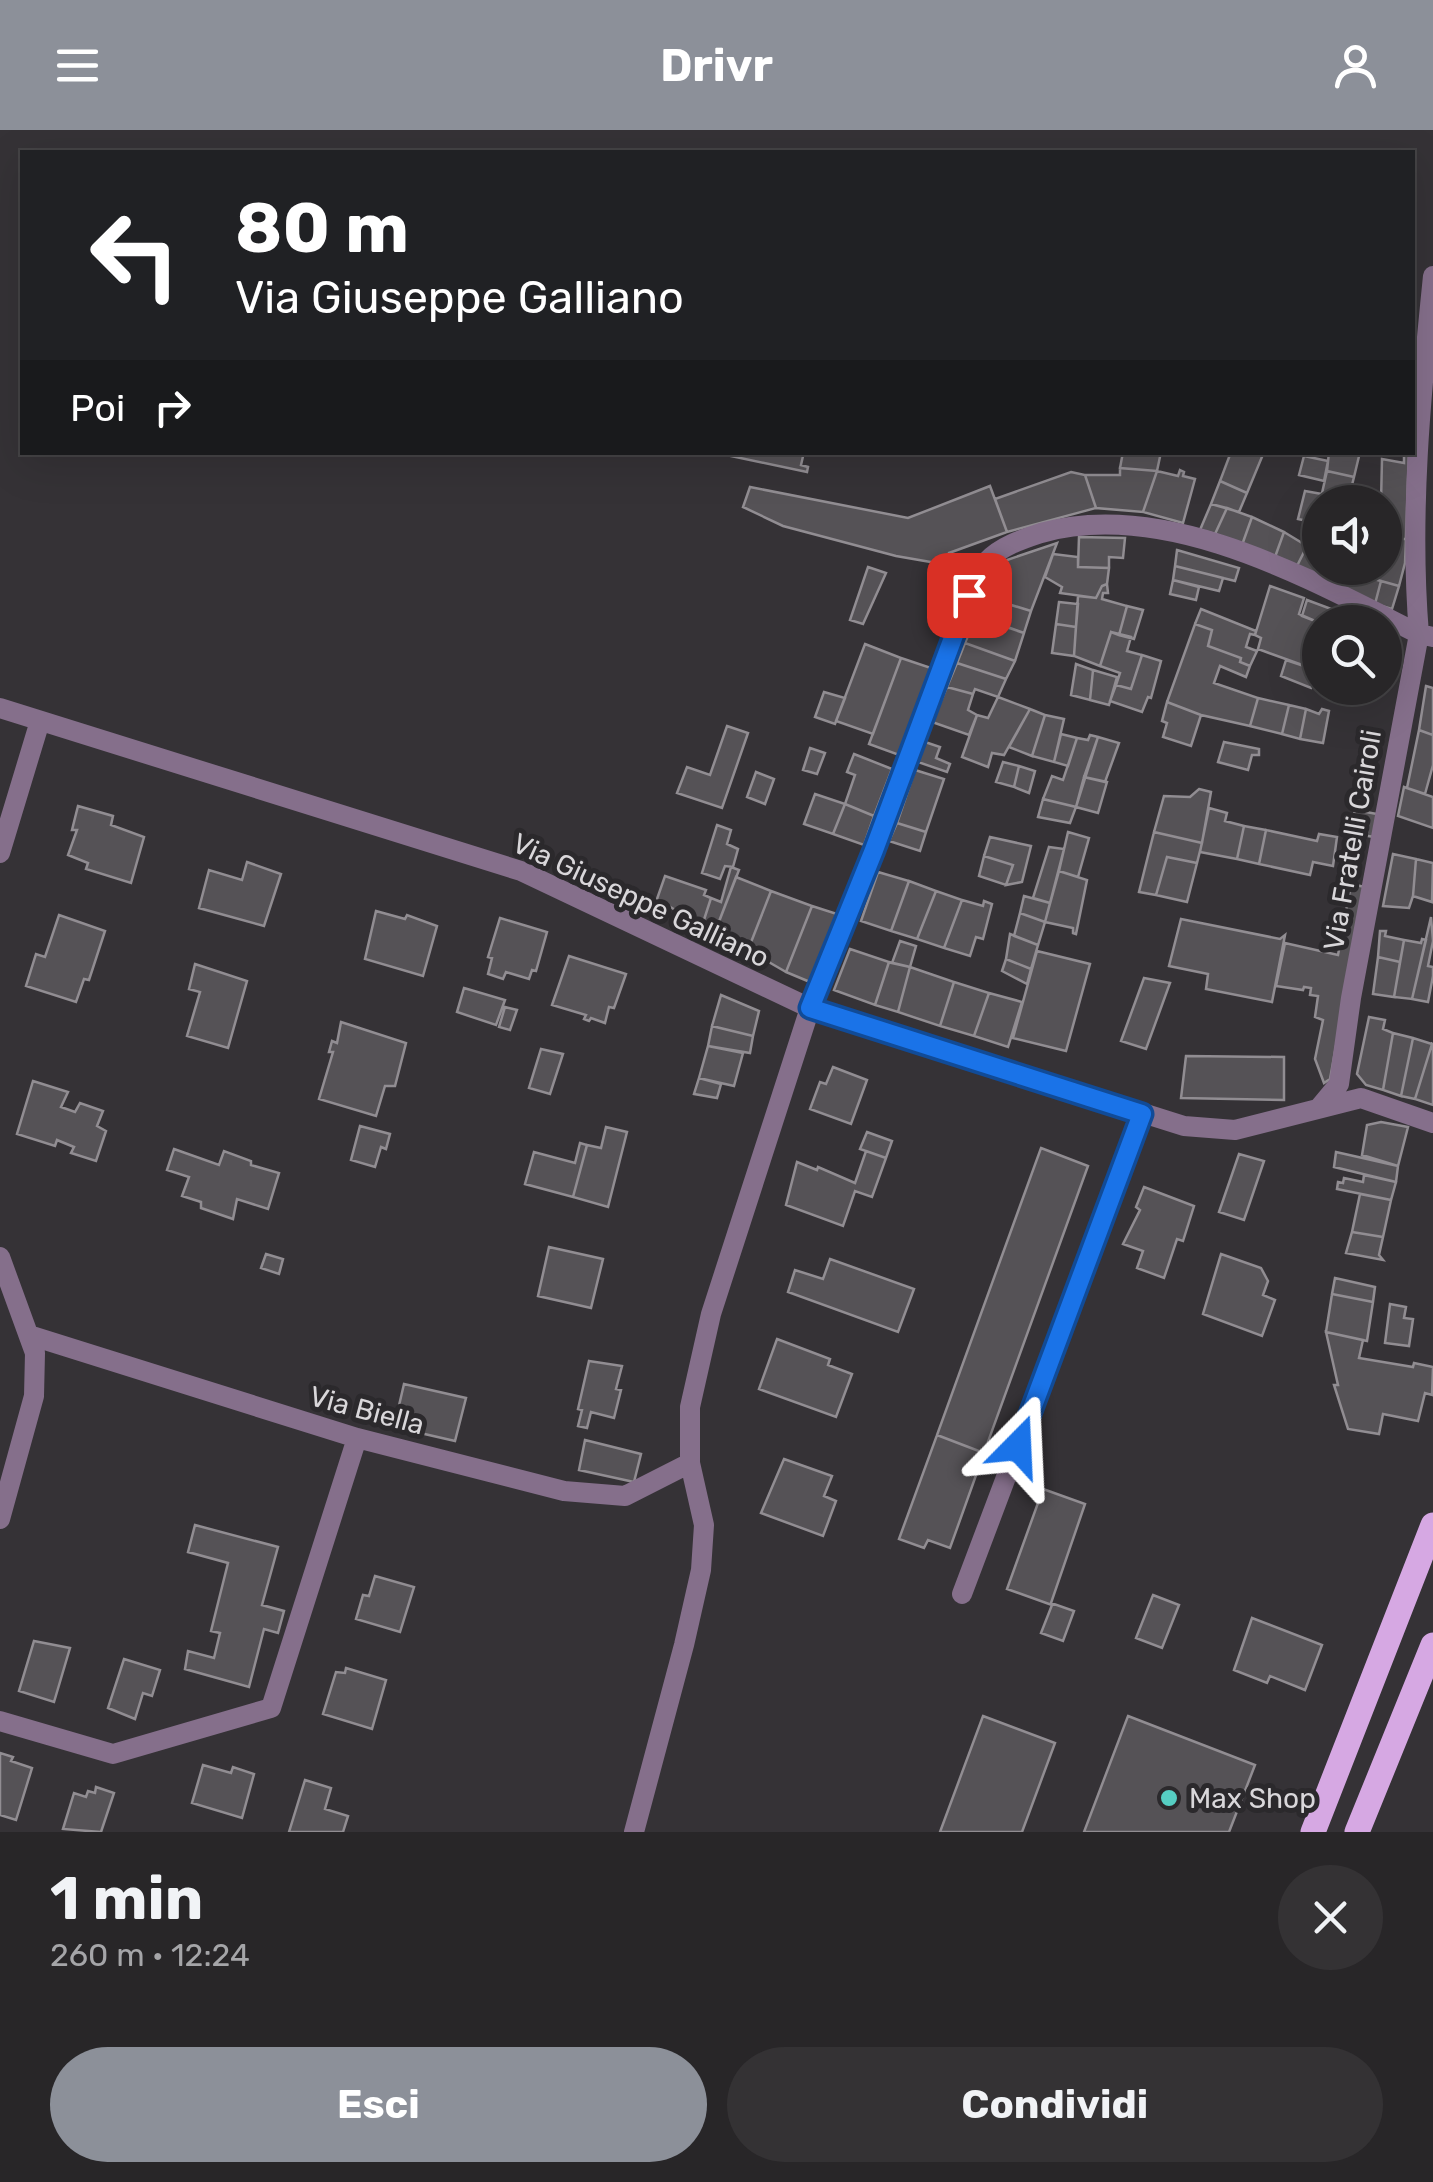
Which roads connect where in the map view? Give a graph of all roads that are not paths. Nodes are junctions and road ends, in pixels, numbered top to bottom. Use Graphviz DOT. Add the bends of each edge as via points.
graph roads {
  1 [pos="1433,276"];
  2 [pos="1426,635"];
  3 [pos="0,708"];
  4 [pos="40,720"];
  5 [pos="0,853"];
  6 [pos="810,1008"];
  7 [pos="1318,1108"];
  8 [pos="1142,1114"];
  9 [pos="1433,1123"];
  10 [pos="0,1257"];
  11 [pos="29,1335"];
  12 [pos="357,1438"];
  13 [pos="690,1463"];
  14 [pos="0,1519"];
  15 [pos="1433,1525"];
  16 [pos="962,1594"];
  17 [pos="1433,1645"];
  18 [pos="0,1721"];
  19 [pos="634,1832"];
  20 [pos="1313,1832"];
  21 [pos="1356,1832"];
  1 -- 2 [label="street, Via Fratelli Cairoli" via="1414,576"];
  2 -- 6 [label="street" via="1230,548 1188,536 1132,524 1072,525 1016,540 987,560 969,595"];
  2 -- 7 [label="street, Via Fratelli Cairoli" via="1339,1084"];
  3 -- 4 [label="street, Via Giuseppe Galliano"];
  4 -- 5 [label="street"];
  4 -- 6 [label="street, Via Giuseppe Galliano" via="521,871"];
  6 -- 8 [label="street, Via Giuseppe Galliano"];
  6 -- 13 [label="street" via="712,1314 690,1407"];
  7 -- 8 [label="street, Via Giuseppe Galliano" via="1234,1130"];
  7 -- 9 [label="street, Via Giuseppe Galliano" via="1360,1098"];
  8 -- 16 [label="street"];
  10 -- 11 [label="street"];
  11 -- 12 [label="street, Via Biella"];
  11 -- 14 [label="street" via="34,1396"];
  12 -- 13 [label="street, Via Biella" via="564,1491 624,1496"];
  12 -- 18 [label="street" via="270,1708 113,1754"];
  13 -- 19 [label="street" via="704,1525 701,1570"];
  15 -- 20 [label="main road"];
  17 -- 21 [label="main road"];
}
